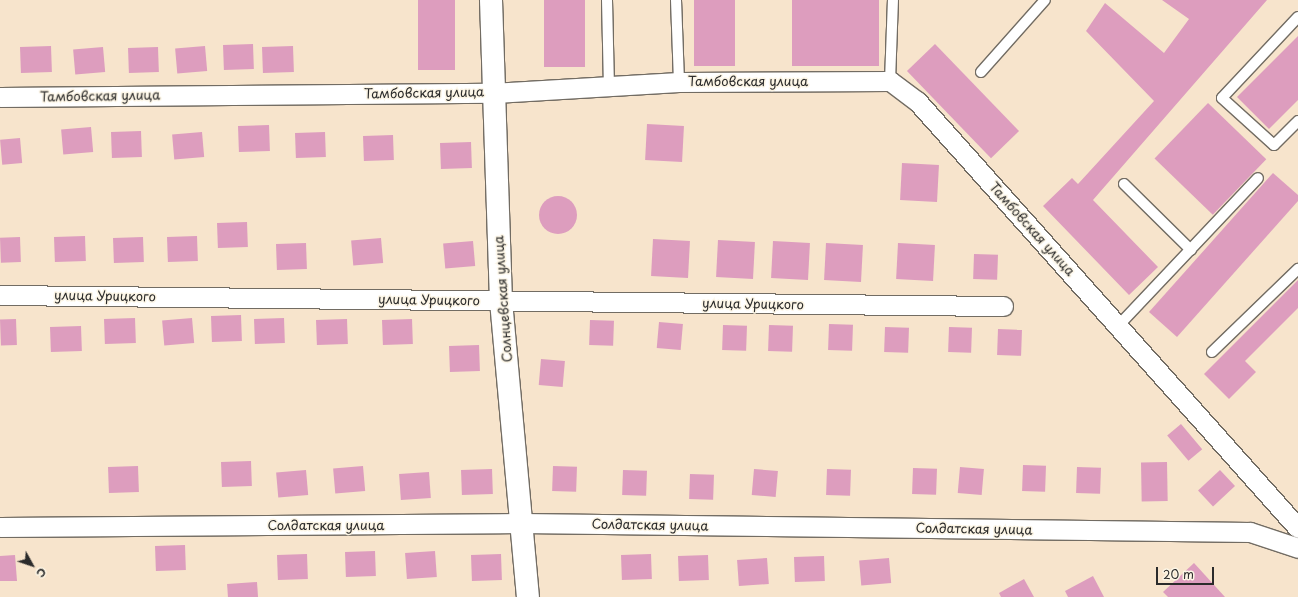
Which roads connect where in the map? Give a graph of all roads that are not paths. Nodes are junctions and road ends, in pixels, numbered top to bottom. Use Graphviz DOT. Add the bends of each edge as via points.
graph roads {
  1 [pos="491,0"];
  2 [pos="607,0"];
  3 [pos="676,0"];
  4 [pos="893,0"];
  5 [pos="1045,0"];
  6 [pos="1298,17"];
  7 [pos="981,72"];
  8 [pos="890,81"];
  9 [pos="679,82"];
  10 [pos="609,87"];
  11 [pos="493,93"];
  12 [pos="0,97"];
  13 [pos="1298,121"];
  14 [pos="1258,178"];
  15 [pos="1124,184"];
  16 [pos="1190,250"];
  17 [pos="1298,269"];
  18 [pos="0,295"];
  19 [pos="501,301"];
  20 [pos="1003,306"];
  21 [pos="1119,325"];
  22 [pos="1212,352"];
  23 [pos="521,523"];
  24 [pos="0,527"];
  25 [pos="1298,528"];
  26 [pos="1298,548"];
  27 [pos="528,597"];
  1 -- 11 [label="street, Солнцевская улица"];
  2 -- 10 [label="lane"];
  3 -- 9 [label="lane"];
  4 -- 8 [label="lane"];
  5 -- 7 [label="lane"];
  6 -- 13 [label="lane" via="1222,98 1274,145"];
  8 -- 9 [label="street, Тамбовская улица"];
  8 -- 21 [label="street, Тамбовская улица" via="917,101"];
  9 -- 10 [label="street, Тамбовская улица"];
  10 -- 11 [label="street, Тамбовская улица"];
  11 -- 12 [label="street, Тамбовская улица"];
  11 -- 19 [label="street, Солнцевская улица"];
  14 -- 16 [label="lane"];
  15 -- 16 [label="lane"];
  16 -- 21 [label="lane"];
  17 -- 22 [label="lane"];
  18 -- 19 [label="street, улица Урицкого"];
  19 -- 20 [label="street, улица Урицкого"];
  19 -- 23 [label="street, Солнцевская улица"];
  21 -- 25 [label="street, Тамбовская улица"];
  23 -- 24 [label="street, Солдатская улица"];
  23 -- 26 [label="street, Солдатская улица" via="1250,532"];
  23 -- 27 [label="street, Солнцевская улица"];
}
